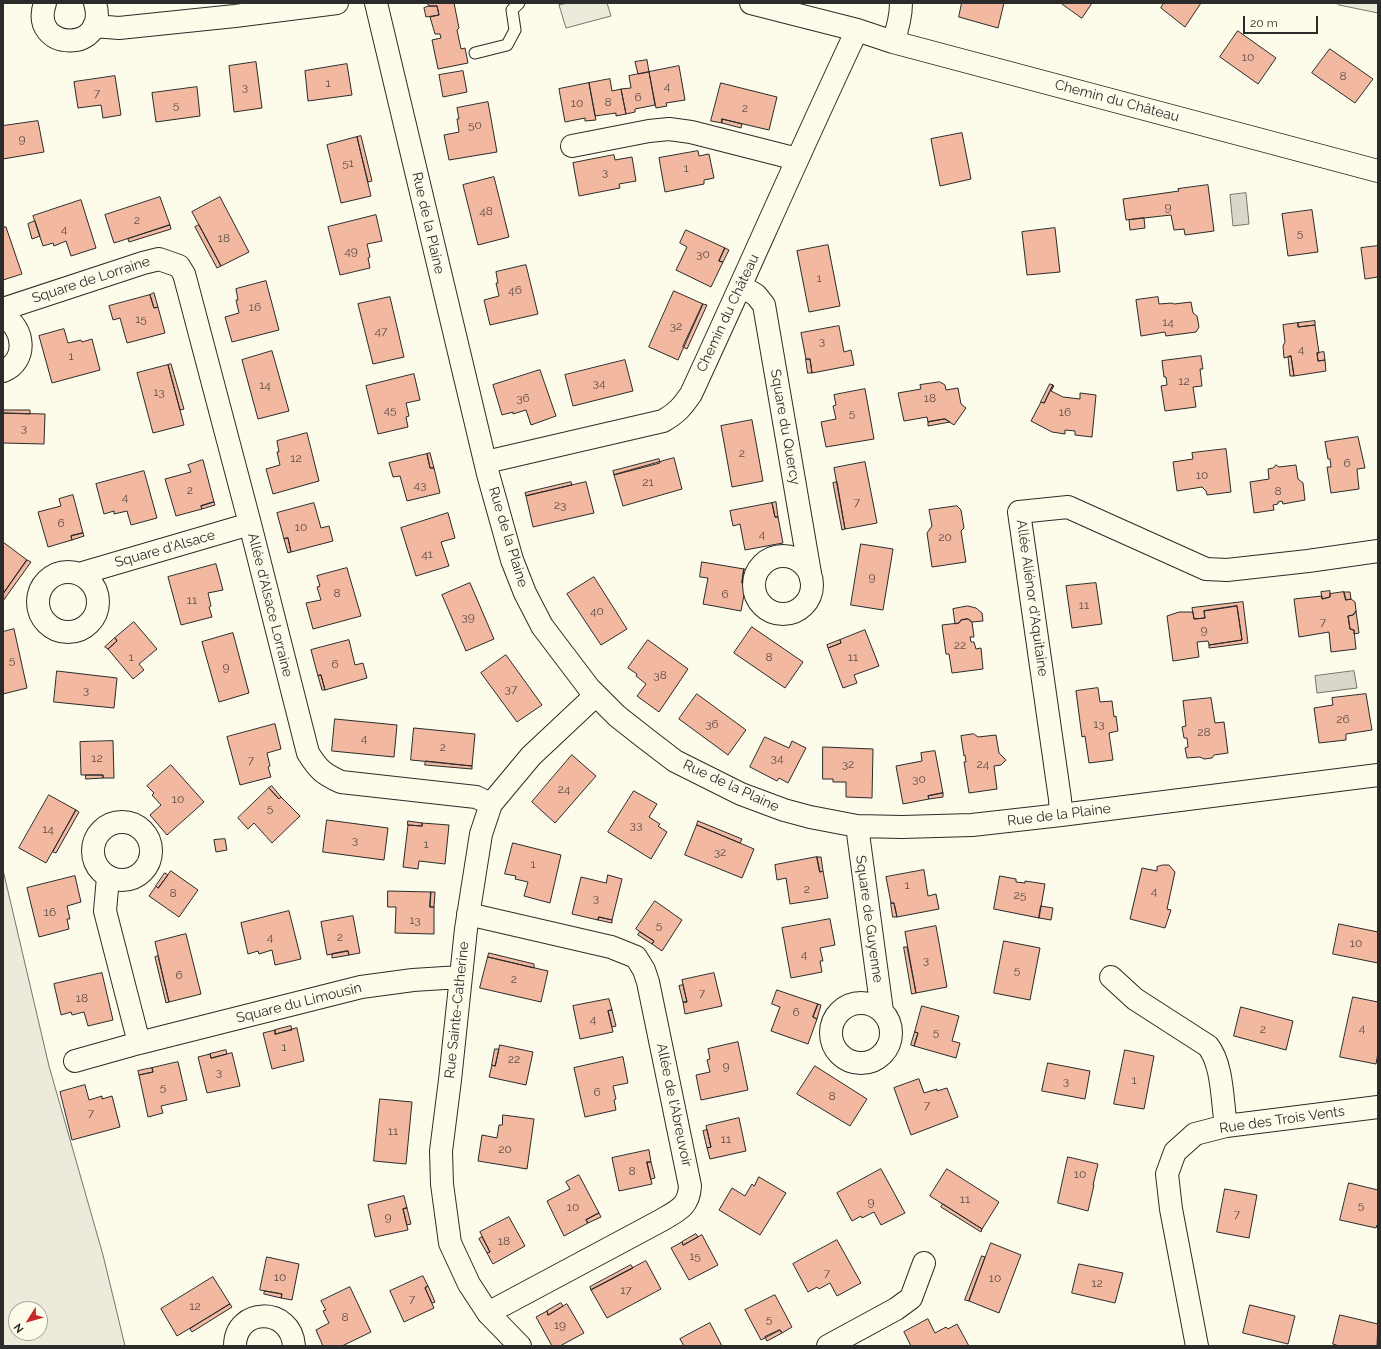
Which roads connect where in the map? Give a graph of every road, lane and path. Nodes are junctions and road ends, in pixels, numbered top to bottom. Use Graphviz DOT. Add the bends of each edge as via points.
graph roads {
  1 [pos="45,3"];
  2 [pos="94,3"];
  3 [pos="337,3"];
  4 [pos="376,3"];
  5 [pos="520,3"];
  6 [pos="751,3"];
  7 [pos="901,3"];
  8 [pos="94,26"];
  9 [pos="857,30"];
  10 [pos="893,42"];
  11 [pos="475,53"];
  12 [pos="572,146"];
  13 [pos="797,159"];
  14 [pos="1378,171"];
  15 [pos="179,266"];
  16 [pos="741,286"];
  17 [pos="3,309"];
  18 [pos="3,316"];
  19 [pos="3,371"];
  20 [pos="486,462"];
  21 [pos="250,524"];
  22 [pos="1378,551"];
  23 [pos="79,574"];
  24 [pos="811,579"];
  25 [pos="596,695"];
  26 [pos="1378,775"];
  27 [pos="491,804"];
  28 [pos="1061,815"];
  29 [pos="857,826"];
  30 [pos="108,877"];
  31 [pos="468,914"];
  32 [pos="460,977"];
  33 [pos="1111,977"];
  34 [pos="882,1011"];
  35 [pos="139,1043"];
  36 [pos="74,1061"];
  37 [pos="1378,1107"];
  38 [pos="1226,1126"];
  39 [pos="924,1263"];
  40 [pos="488,1313"];
  41 [pos="235,1346"];
  42 [pos="294,1346"];
  43 [pos="520,1346"];
  44 [pos="828,1346"];
  45 [pos="1197,1346"];
  1 -- 8 [label="street" via="42,10 43,20 53,36 61,40 80,39"];
  2 -- 8 [label="street" via="97,18"];
  3 -- 8 [label="street" via="120,28"];
  4 -- 20 [label="street, Rue de la Plaine"];
  5 -- 11 [label="lane" via="512,10 515,30 507,45"];
  6 -- 9 [label="street, Chemin du Château"];
  7 -- 10 [label="street" via="899,26"];
  9 -- 10 [label="street, Chemin du Château"];
  9 -- 13 [label="street, Chemin du Château"];
  10 -- 14 [label="street, Chemin du Château"];
  12 -- 13 [label="street" via="649,130 669,129 691,132"];
  13 -- 16 [label="street, Chemin du Château"];
  15 -- 17 [label="street, Square de Lorraine" via="159,259 143,262"];
  15 -- 21 [label="street, Allée d'Alsace Lorraine" via="184,274"];
  16 -- 20 [label="street, Chemin du Château" via="691,394 675,414 664,421"];
  16 -- 24 [label="street, Square du Quercy" via="756,295 764,305"];
  18 -- 19 [label="street" via="16,326 21,346 13,364"];
  20 -- 25 [label="street, Rue de la Plaine" via="512,560 525,593 542,626"];
  21 -- 23 [label="street, Square d'Alsace"];
  21 -- 27 [label="street, Allée d'Alsace Lorraine" via="308,753 318,768 341,782 476,797"];
  22 -- 28 [label="street, Allée Aliénor d'Aquitaine" via="1227,570 1206,569 1068,507 1019,512"];
  25 -- 27 [label="street, Rue Sainte-Catherine" via="531,756"];
  25 -- 29 [label="street, Rue de la Plaine" via="617,716 675,761 717,783 784,810"];
  26 -- 28 [label="street, Rue de la Plaine"];
  27 -- 31 [label="street, Rue Sainte-Catherine" via="481,834"];
  28 -- 29 [label="street, Rue de la Plaine" via="972,825"];
  29 -- 34 [label="street, Square de Guyenne"];
  30 -- 35 [label="street" via="105,911"];
  31 -- 32 [label="street, Rue Sainte-Catherine"];
  31 -- 40 [label="street, Allée de l'Abreuvoir" via="611,947 636,957 648,982 690,1186 690,1195 685,1204 660,1221"];
  32 -- 35 [label="street, Square du Limousin" via="361,987"];
  32 -- 40 [label="street, Rue Sainte-Catherine" via="441,1151 442,1184 450,1243 469,1284"];
  33 -- 38 [label="street" via="1135,999 1208,1046 1216,1058"];
  35 -- 36 [label="street, Square du Limousin"];
  37 -- 38 [label="street, Rue des Trois Vents"];
  38 -- 45 [label="street, Rue des Trois Vents" via="1195,1134 1175,1152 1167,1174 1171,1209"];
  39 -- 44 [label="street" via="910,1298 896,1309"];
  40 -- 43 [label="street, Rue Sainte-Catherine"];
  41 -- 42 [label="street" via="238,1332 244,1324 253,1318 263,1316 273,1317 282,1322 289,1329"];
}
